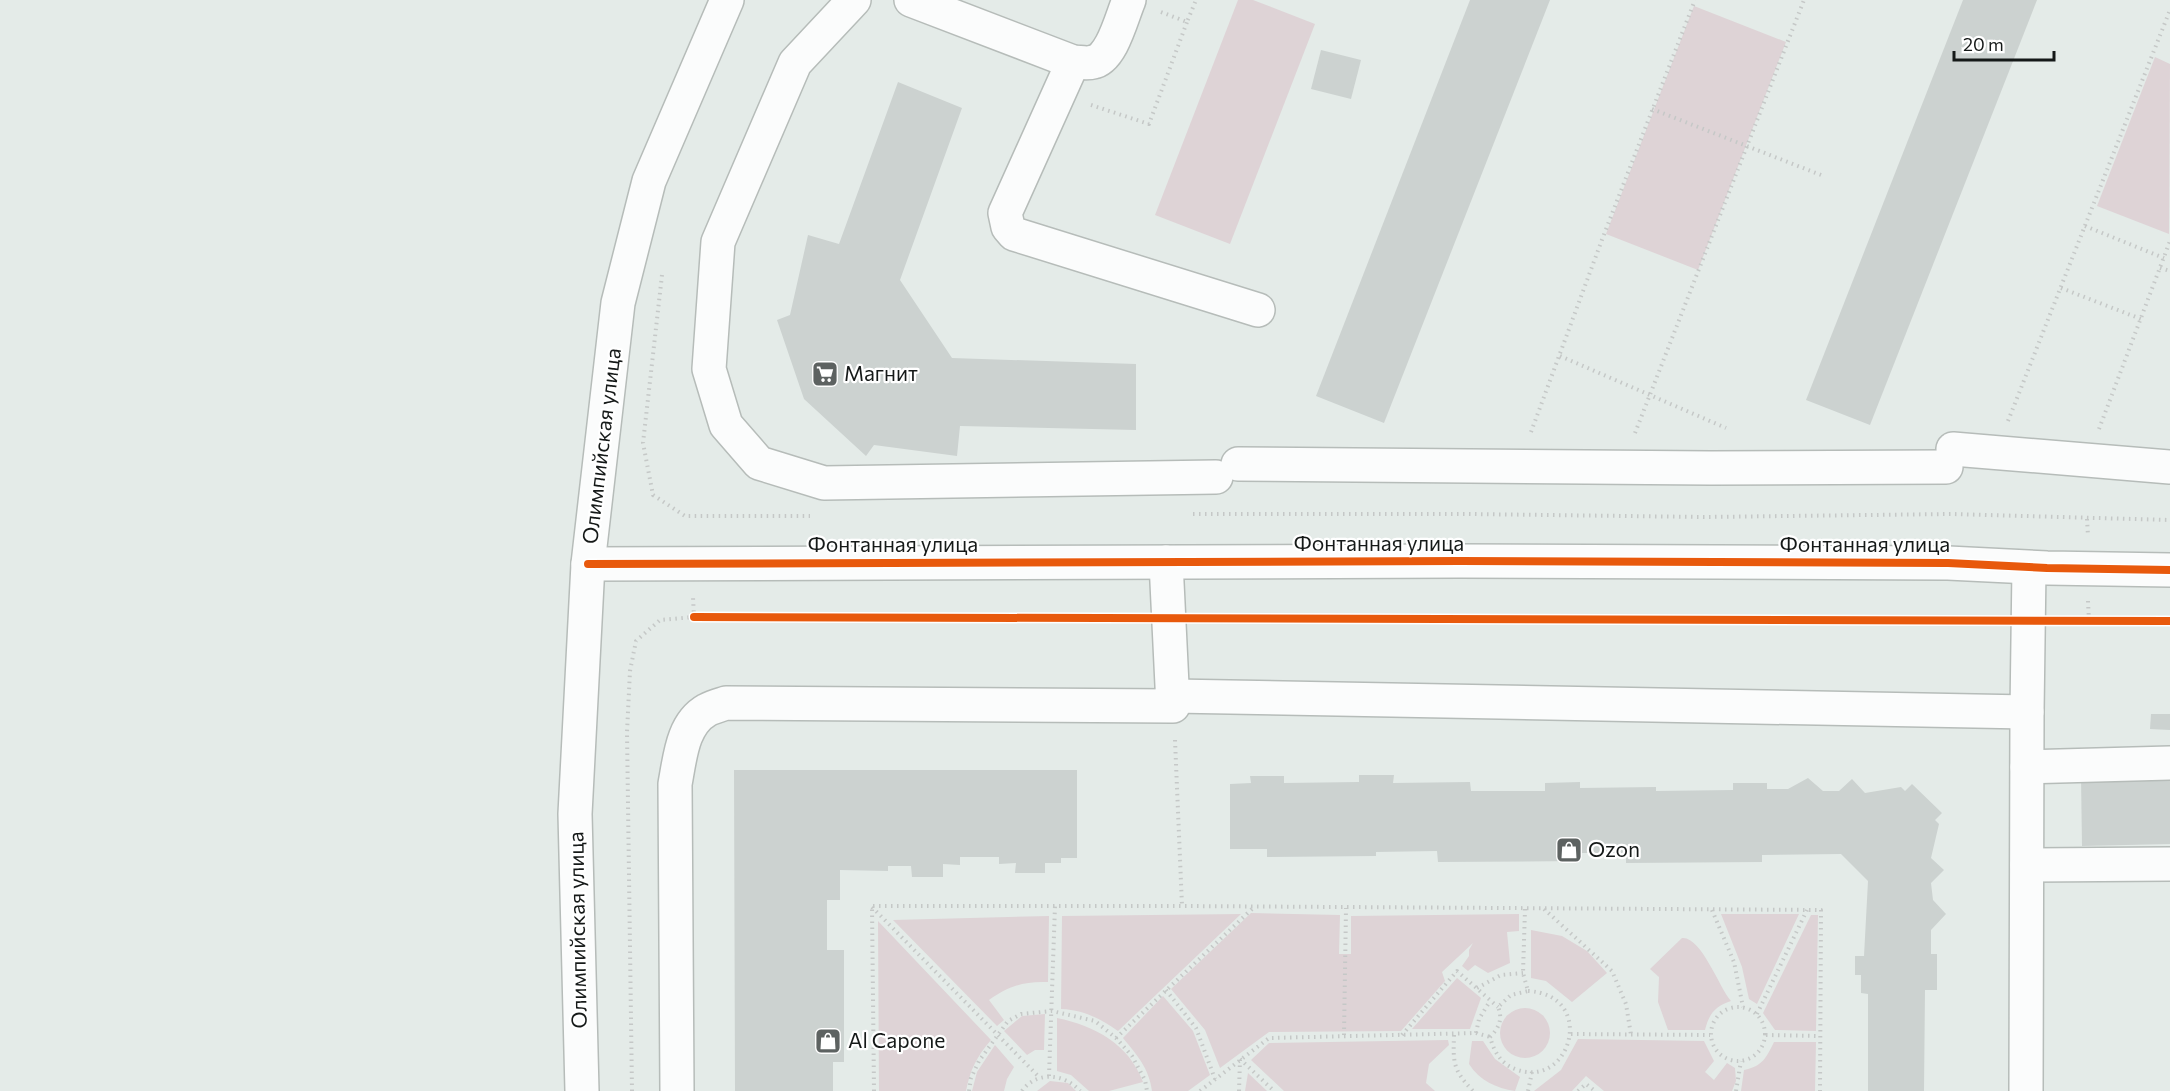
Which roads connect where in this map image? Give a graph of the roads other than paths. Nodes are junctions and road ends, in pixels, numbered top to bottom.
1 (727, 0) edge
2 (854, 0) edge
3 (911, 0) edge
4 (1143, 6) edge
5 (1073, 62) junction
6 (1258, 310) dead end
7 (2170, 467) edge
8 (1166, 562) junction
9 (588, 564) junction
10 (2029, 568) junction
11 (2170, 570) edge
12 (1173, 701) junction
13 (2027, 712) junction
14 (2170, 764) edge
15 (2027, 767) junction
16 (2170, 864) edge
17 (2027, 865) junction
18 (582, 1091) edge
19 (677, 1091) edge
20 (2026, 1091) edge

1 - 9 street, Олимпийская улица
2 - 7 street
3 - 5 street
4 - 5 street
5 - 6 street
8 - 9 street, Фонтанная улица
8 - 10 street, Фонтанная улица
8 - 12 street
9 - 18 street, Олимпийская улица
10 - 11 street, Фонтанная улица
10 - 13 street
12 - 13 street
12 - 19 street
13 - 15 street
14 - 15 street
15 - 17 street
16 - 17 street
17 - 20 street

